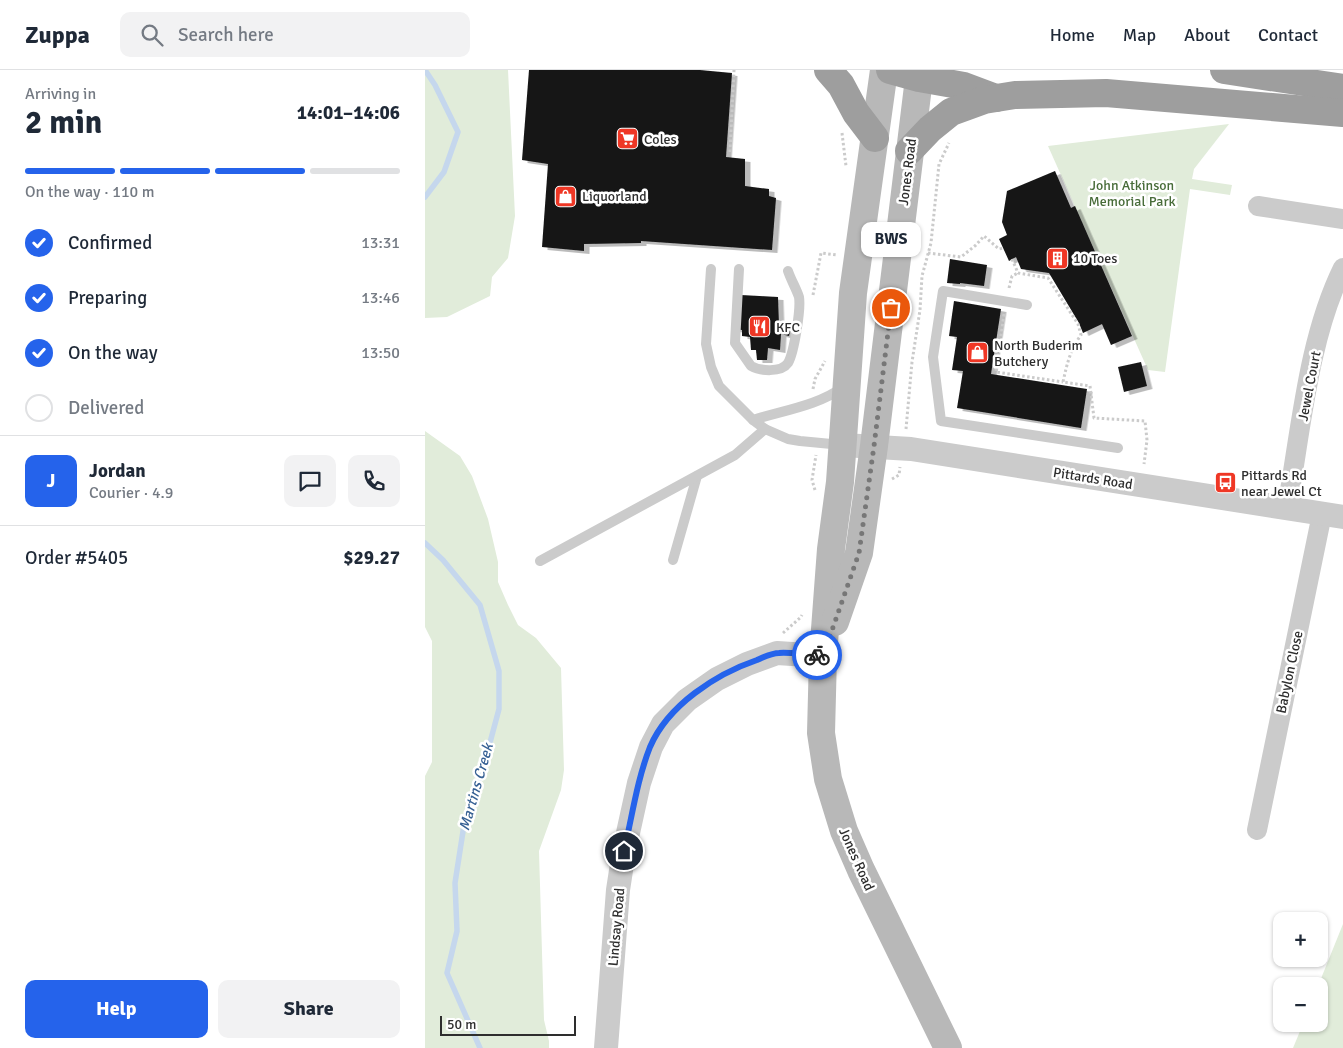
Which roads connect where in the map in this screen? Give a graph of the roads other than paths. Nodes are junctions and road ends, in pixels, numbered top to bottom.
1 (828, 70) edge
2 (884, 70) edge
3 (890, 70) edge
4 (1225, 70) edge
5 (919, 74) edge
6 (1343, 88) edge
7 (996, 98) junction
8 (1343, 113) edge
9 (875, 138) junction
10 (909, 151) junction
11 (1258, 206) dead end
12 (1343, 219) edge
13 (1343, 268) edge
14 (711, 269) dead end
15 (739, 269) dead end
16 (788, 271) dead end
17 (1027, 305) dead end
18 (847, 384) junction
19 (753, 420) junction
20 (765, 429) junction
21 (843, 445) junction
22 (874, 446) junction
23 (1118, 448) dead end
24 (697, 476) junction
25 (1287, 508) junction
26 (1333, 516) edge
27 (673, 560) dead end
28 (540, 561) dead end
29 (823, 656) junction
30 (1257, 830) dead end
31 (606, 1048) edge
32 (948, 1048) edge

1 - 9 highway
2 - 9 main road, Jones Road
3 - 5 highway
4 - 6 highway
5 - 7 highway
5 - 10 main road, Jones Road
7 - 8 highway
7 - 10 highway
9 - 18 main road, Jones Road
10 - 22 main road, Jones Road
11 - 12 street
13 - 25 street, Jewel Court
14 - 19 lane
15 - 16 lane
17 - 23 lane
18 - 19 lane
18 - 21 main road, Jones Road
19 - 20 lane
20 - 21 lane
20 - 24 lane
21 - 22 street, Pittards Road
21 - 29 main road, Jones Road
22 - 25 street, Pittards Road
22 - 29 main road, Jones Road
24 - 27 lane
24 - 28 lane
25 - 26 street, Pittards Road
26 - 30 street, Babylon Close
29 - 31 street, Lindsay Road
29 - 32 main road, Jones Road

